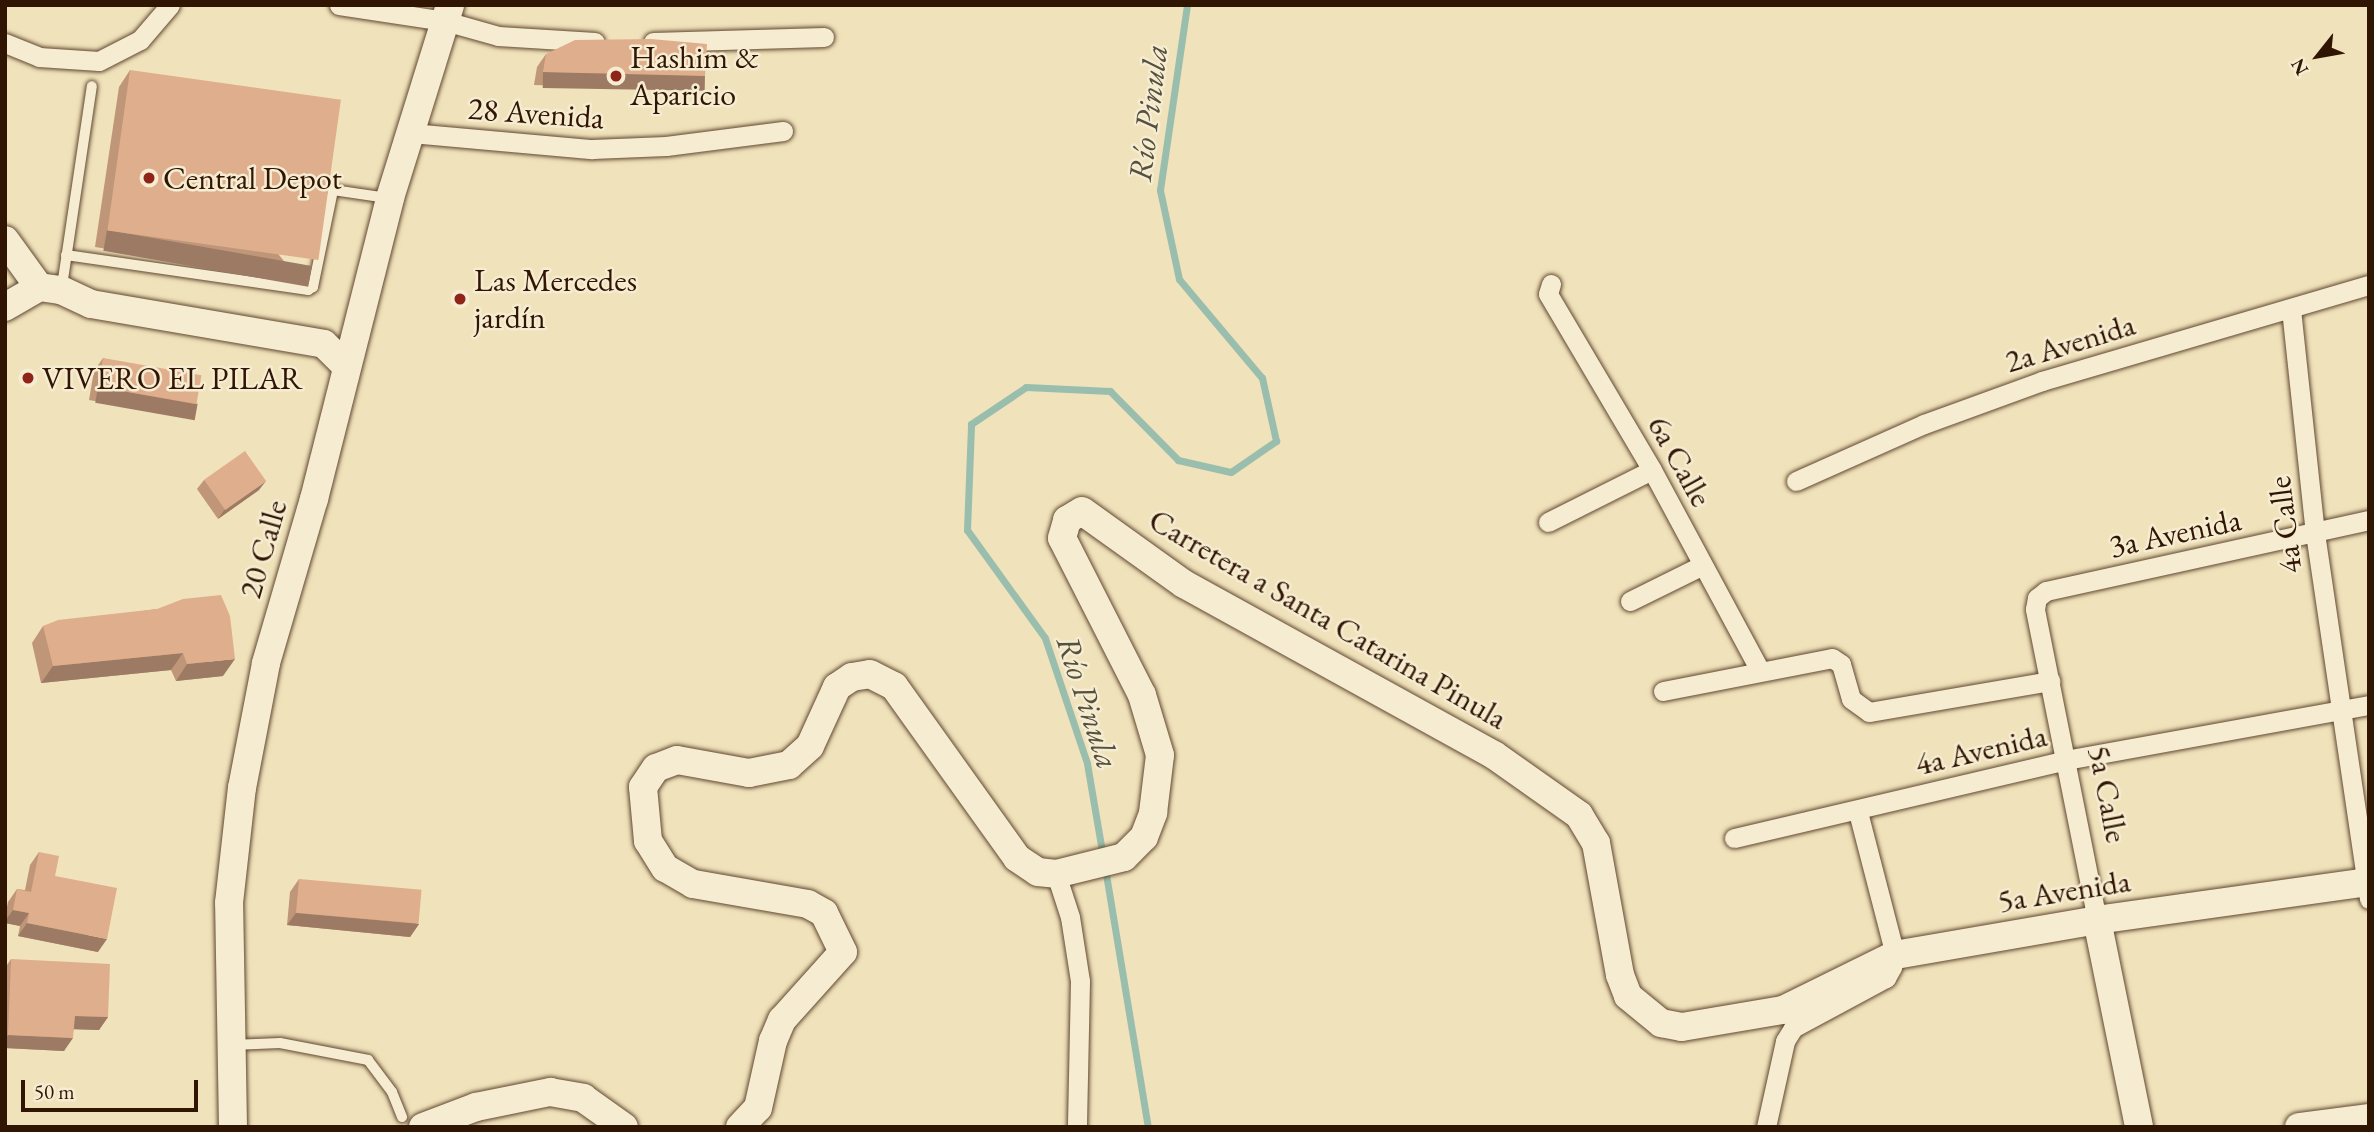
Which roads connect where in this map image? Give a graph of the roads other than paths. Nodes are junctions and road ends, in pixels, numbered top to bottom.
1 (170, 5) edge
2 (339, 5) edge
3 (447, 13) edge
4 (824, 37) dead end
5 (5, 43) edge
6 (609, 43) edge
7 (636, 43) edge
8 (92, 86) dead end
9 (783, 131) dead end
10 (411, 133) junction
11 (390, 198) junction
12 (5, 240) edge
13 (66, 255) junction
14 (1550, 284) dead end
15 (2369, 285) edge
16 (58, 290) junction
17 (5, 307) edge
18 (2291, 309) junction
19 (358, 320) junction
20 (345, 365) junction
21 (1652, 470) junction
22 (1796, 481) dead end
23 (2369, 520) edge
24 (1548, 522) dead end
25 (2315, 533) junction
26 (1703, 565) junction
27 (2038, 598) joint
28 (1630, 601) dead end
29 (1759, 669) junction
30 (2050, 681) junction
31 (1663, 691) dead end
32 (2369, 705) edge
33 (2340, 711) junction
34 (2066, 760) junction
35 (1858, 812) junction
36 (1734, 838) dead end
37 (1067, 872) junction
38 (2368, 888) edge
39 (2097, 920) junction
40 (1895, 956) junction
41 (1783, 1010) joint
42 (232, 1045) junction
43 (2369, 1118) edge
44 (413, 1122) edge
45 (233, 1127) edge
46 (624, 1127) edge
47 (740, 1127) edge
48 (1077, 1127) edge
49 (1766, 1127) edge
50 (2138, 1127) edge
51 (2299, 1127) edge

1 - 5 street
2 - 3 street
3 - 6 street
3 - 10 street, 20 Calle
4 - 7 street
8 - 13 lane
9 - 10 street, 28 Avenida
10 - 11 street, 20 Calle
11 - 13 lane
11 - 19 street, 20 Calle
12 - 16 street
13 - 16 lane
14 - 21 street, 6a Calle
15 - 18 street, 2a Avenida
16 - 17 street
16 - 19 street
16 - 20 street
18 - 22 street, 2a Avenida
18 - 25 street, 4a Calle
19 - 20 street, 20 Calle
20 - 42 street, 20 Calle
21 - 24 street
21 - 26 street, 6a Calle
23 - 25 street, 3a Avenida
25 - 27 street, 3a Avenida
25 - 33 street, 4a Calle
26 - 28 street
26 - 29 street, 6a Calle
27 - 30 street, 5a Calle
29 - 30 street
29 - 31 street
30 - 34 street, 5a Calle
32 - 33 street, 4a Avenida
33 - 34 street, 4a Avenida
33 - 38 street, 4a Calle
34 - 35 street, 4a Avenida
34 - 39 street, 5a Calle
35 - 36 street, 4a Avenida
35 - 40 street
37 - 41 street, Carretera a Santa Catarina Pinula
37 - 47 street
37 - 48 street
38 - 39 street, 5a Avenida
39 - 40 street, 5a Avenida
39 - 50 street, 5a Calle
40 - 41 street, 5a Avenida
40 - 49 street
42 - 44 lane
42 - 45 street, 20 Calle
43 - 51 street
44 - 46 street

